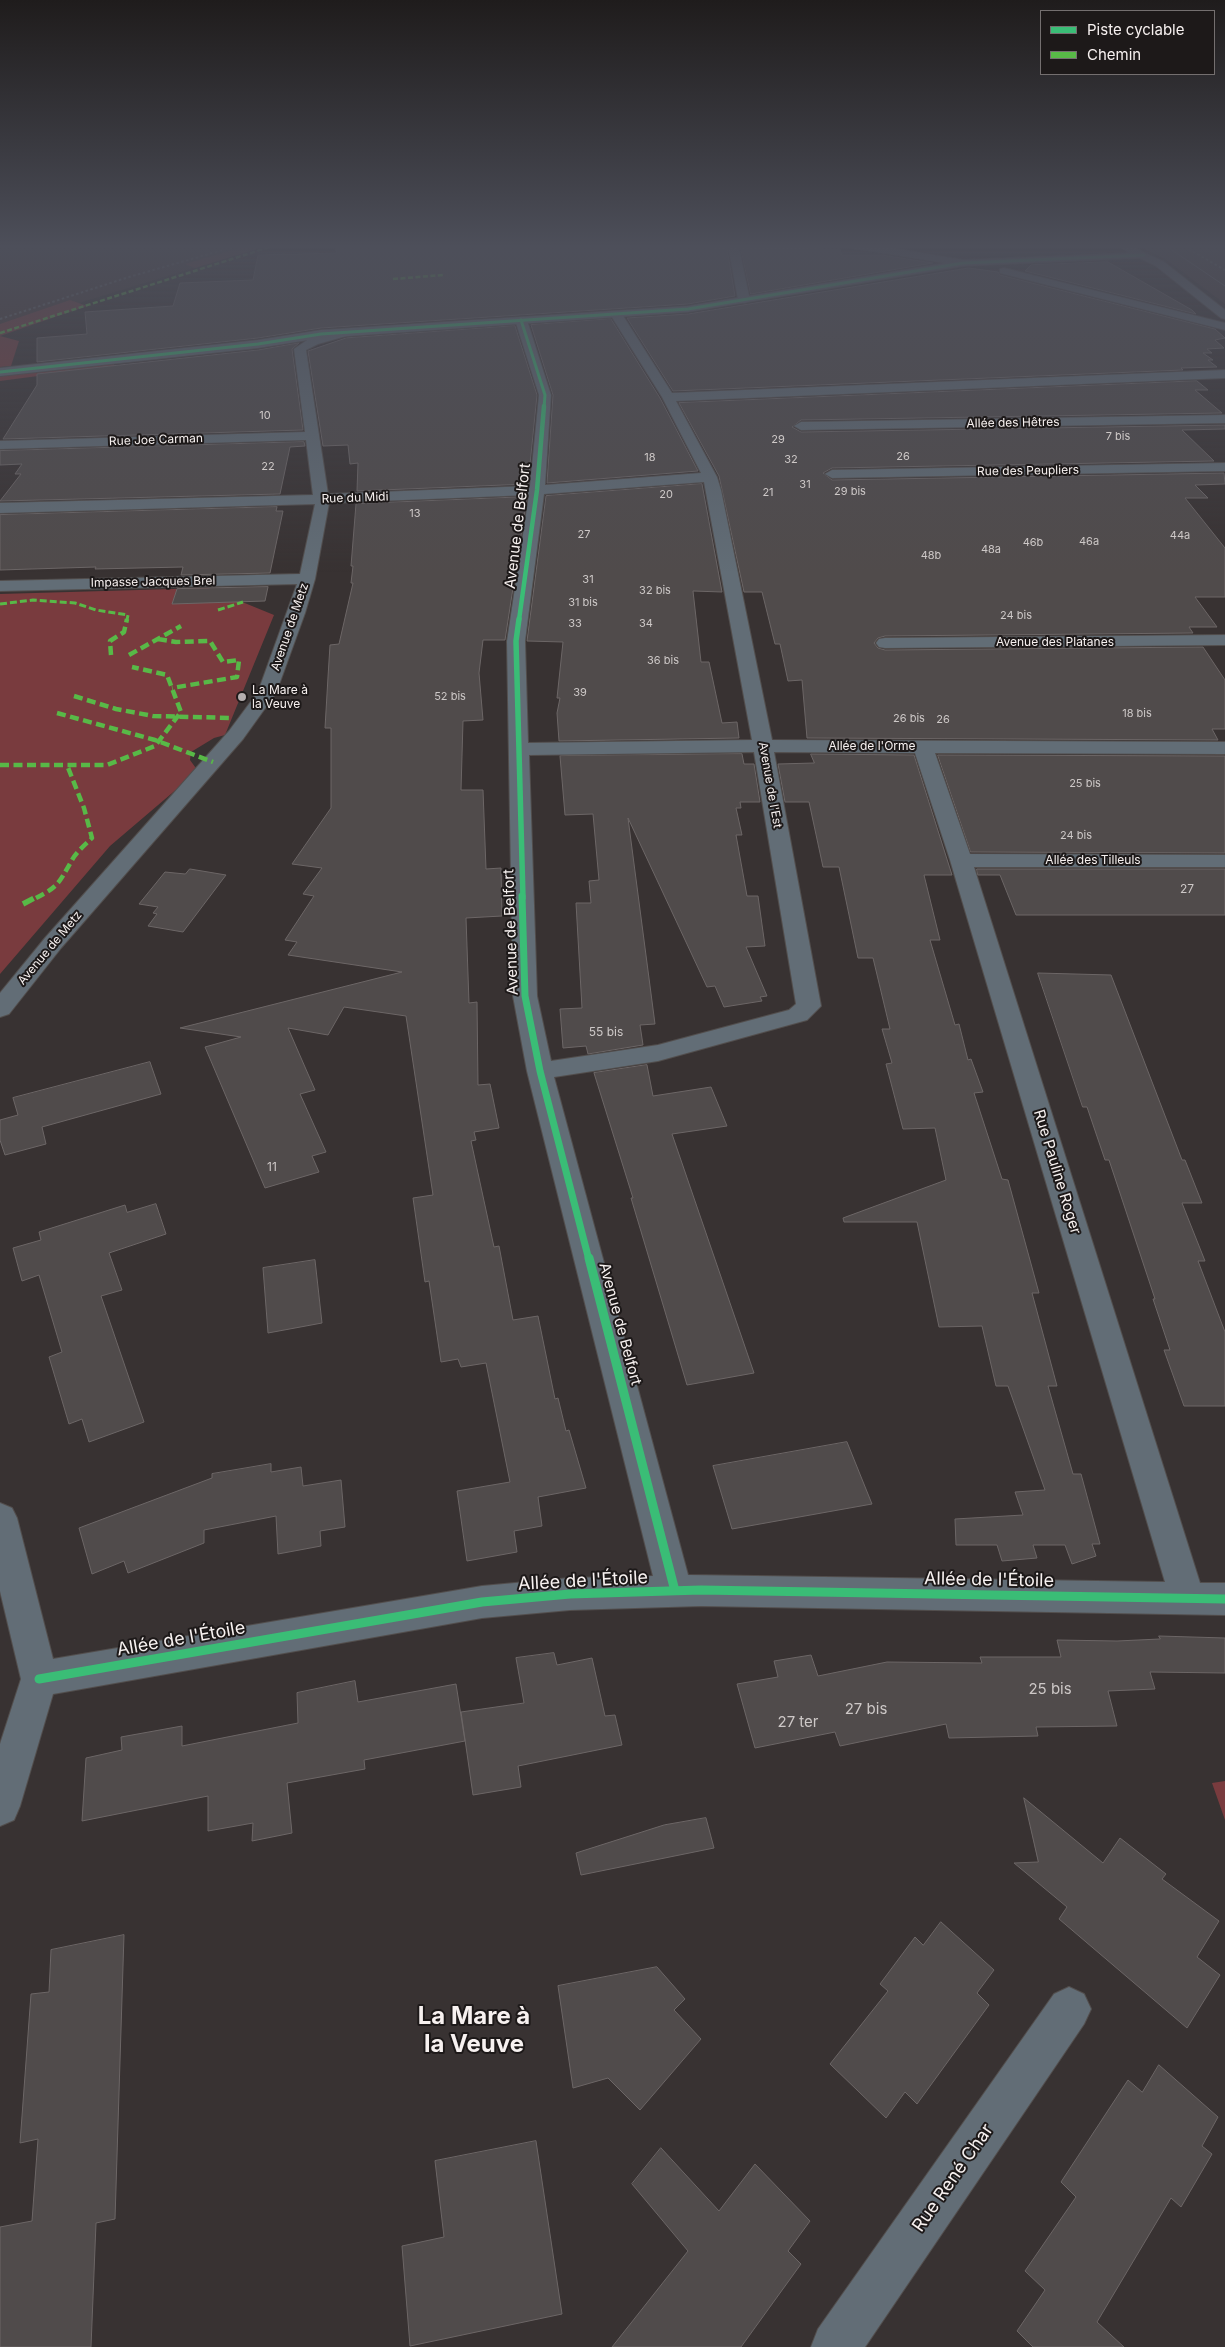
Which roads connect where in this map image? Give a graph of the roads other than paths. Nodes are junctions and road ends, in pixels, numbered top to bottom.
1 (170, 354) edge
2 (301, 354) edge
3 (532, 354) edge
4 (641, 354) edge
5 (0, 372) edge
6 (1225, 374) edge
7 (668, 397) junction
8 (1225, 419) edge
9 (801, 426) dead end
10 (313, 436) junction
11 (0, 445) edge
12 (1225, 467) edge
13 (832, 474) dead end
14 (710, 477) junction
15 (537, 490) junction
16 (322, 499) junction
17 (0, 508) edge
18 (307, 579) junction
19 (0, 586) edge
20 (1225, 640) edge
21 (885, 643) dead end
22 (763, 746) junction
23 (923, 746) junction
24 (1225, 748) edge
25 (519, 749) junction
26 (962, 860) junction
27 (1225, 861) edge
28 (0, 1008) edge
29 (540, 1071) junction
30 (0, 1518) edge
31 (675, 1591) junction
32 (1187, 1598) junction
33 (1225, 1599) edge
34 (39, 1679) junction
35 (0, 1806) edge
36 (1069, 2009) dead end
37 (836, 2347) edge

1 - 5 street
2 - 10 street, Avenue de Metz
3 - 15 street, Avenue de Belfort
4 - 7 street, Avenue de l'Est
6 - 7 street
7 - 14 street, Avenue de l'Est
8 - 9 street, Allée des Hêtres
10 - 11 street, Rue Joe Carman
10 - 16 street, Avenue de Metz
12 - 13 street, Rue des Peupliers
14 - 15 street, Rue du Midi
14 - 22 street, Avenue de l'Est
15 - 16 street, Rue du Midi
15 - 25 street, Avenue de Belfort
16 - 17 street, Rue du Midi
16 - 18 street, Avenue de Metz
18 - 19 street, Impasse Jacques Brel
18 - 28 street, Avenue de Metz
20 - 21 street, Avenue des Platanes
22 - 23 street, Allée de l'Orme
22 - 25 street, Allée de l'Orme
22 - 29 street, Avenue de l'Est
23 - 24 street, Allée de l'Orme
23 - 26 street, Rue Pauline Roger
25 - 29 street, Avenue de Belfort
26 - 27 street, Allée des Tilleuls
26 - 32 street, Rue Pauline Roger
29 - 31 street, Avenue de Belfort
30 - 34 street
31 - 32 street, Allée de l'Étoile
31 - 34 street, Allée de l'Étoile
32 - 33 street, Allée de l'Étoile
34 - 35 street
36 - 37 street, Rue René Char

